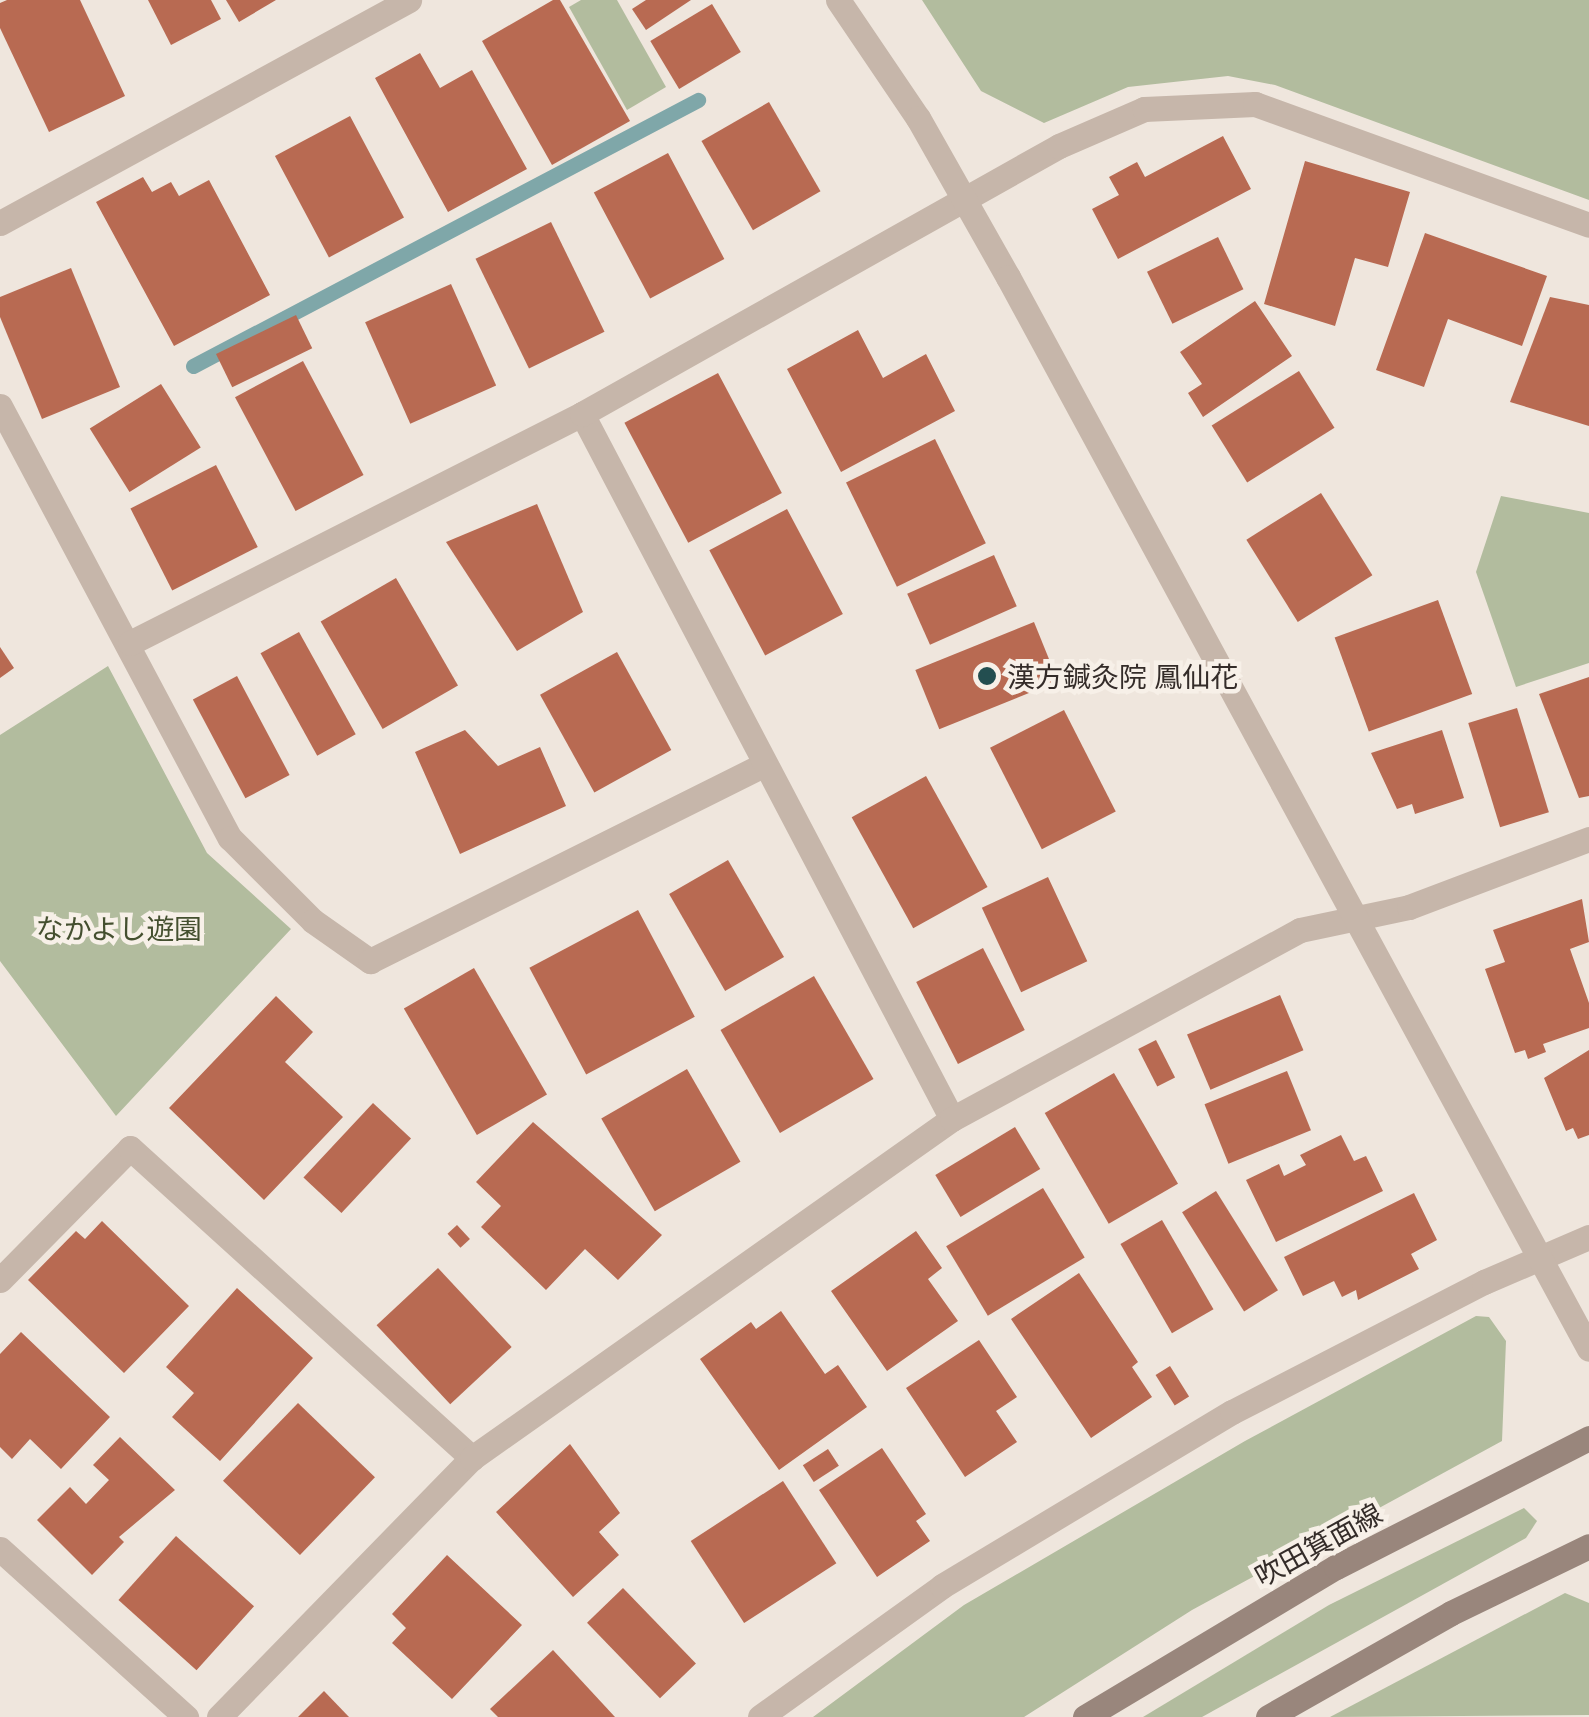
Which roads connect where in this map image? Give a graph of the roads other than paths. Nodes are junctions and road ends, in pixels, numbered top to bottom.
1 (409, 0) edge
2 (838, 0) edge
3 (964, 198) junction
4 (0, 223) edge
5 (1589, 225) edge
6 (0, 406) edge
7 (582, 414) junction
8 (130, 643) junction
9 (761, 766) junction
10 (1589, 840) edge
11 (1356, 918) junction
12 (952, 1119) junction
13 (1589, 1236) edge
14 (1538, 1259) junction
15 (0, 1280) edge
16 (1589, 1349) edge
17 (1589, 1438) edge
18 (472, 1458) junction
19 (1589, 1546) edge
20 (0, 1549) edge
21 (186, 1717) edge
22 (219, 1717) edge
23 (760, 1717) edge
24 (1084, 1717) edge
25 (1268, 1717) edge

1 - 4 street
2 - 3 street
3 - 5 street
3 - 7 street
3 - 11 street
6 - 8 street
7 - 8 street
7 - 9 street
8 - 9 street
9 - 12 street
10 - 11 street
11 - 12 street
11 - 14 street
12 - 18 street
13 - 14 street
14 - 16 street
14 - 23 street
15 - 18 street
17 - 24 main road, 吹田箕面線
18 - 22 street
19 - 25 main road
20 - 21 street

